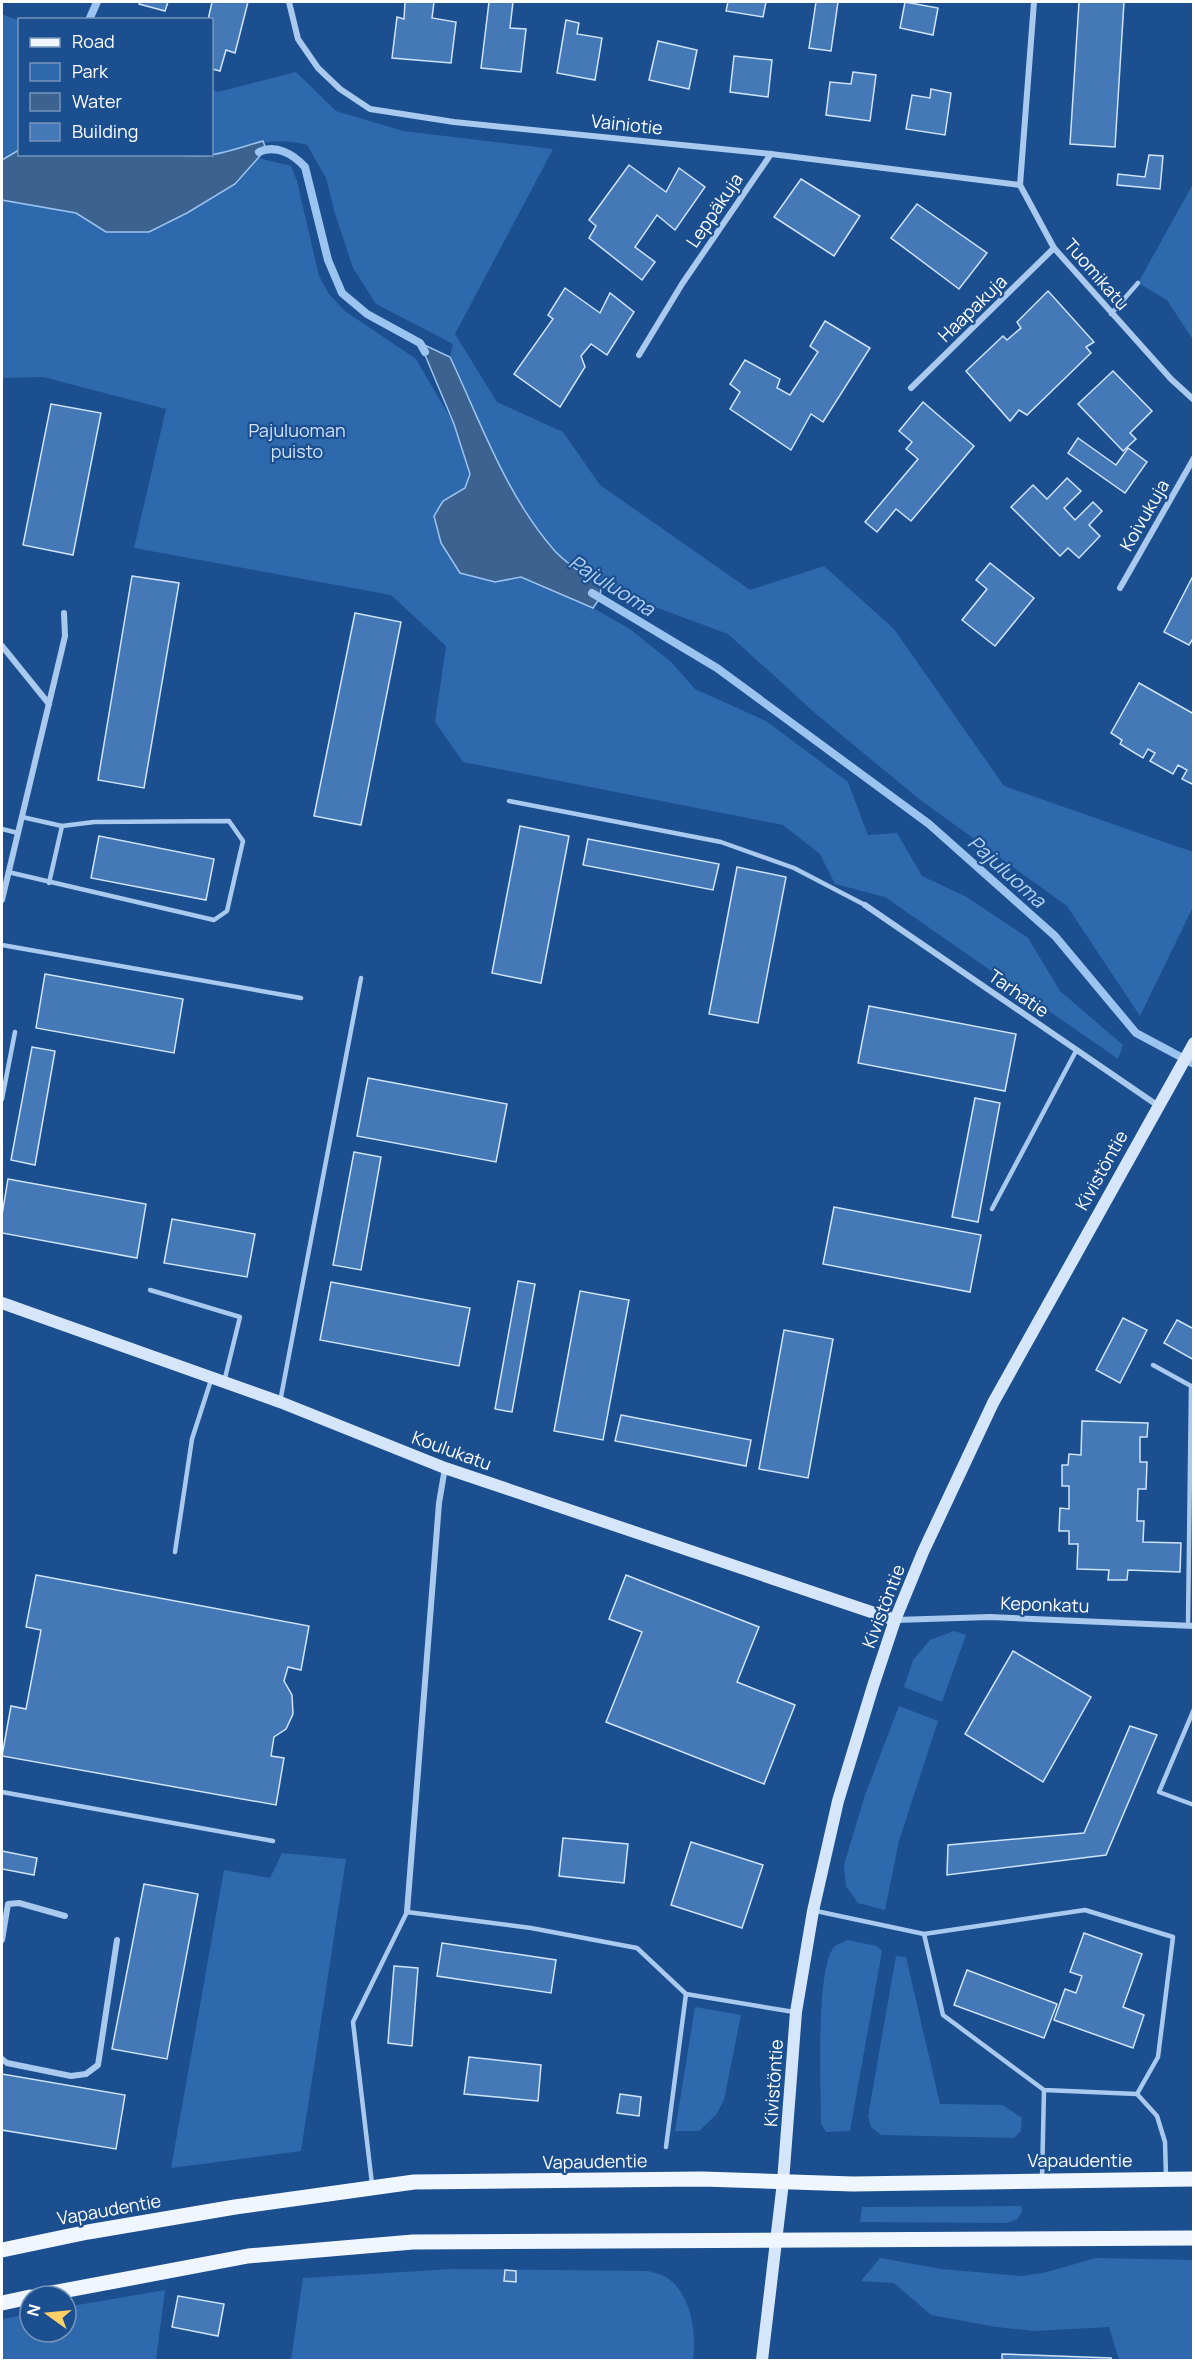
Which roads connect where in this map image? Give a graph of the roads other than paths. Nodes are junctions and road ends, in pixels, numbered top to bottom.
1 (289, 2) edge
2 (1034, 2) edge
3 (771, 154) junction
4 (1020, 185) junction
5 (1054, 248) junction
6 (1138, 283) dead end
7 (1111, 314) junction
8 (639, 355) dead end
9 (911, 388) dead end
10 (1194, 400) edge
11 (1194, 458) edge
12 (1120, 588) dead end
13 (64, 613) dead end
14 (2, 646) edge
15 (49, 704) junction
16 (509, 801) dead end
17 (22, 817) junction
18 (62, 826) junction
19 (2, 830) edge
20 (18, 833) junction
21 (8, 872) junction
22 (49, 883) junction
23 (2, 900) edge
24 (865, 905) joint
25 (2, 945) edge
26 (360, 978) dead end
27 (301, 998) dead end
28 (15, 1032) dead end
29 (1194, 1042) edge
30 (1076, 1051) junction
31 (2, 1099) edge
32 (1157, 1106) junction
33 (992, 1209) dead end
34 (150, 1290) dead end
35 (2, 1303) edge
36 (1153, 1365) dead end
37 (212, 1378) junction
38 (224, 1382) junction
39 (280, 1402) junction
40 (445, 1468) junction
41 (175, 1552) dead end
42 (895, 1620) junction
43 (1191, 1625) edge
44 (1194, 1709) edge
45 (2, 1792) edge
46 (1194, 1806) edge
47 (273, 1841) dead end
48 (2, 1900) edge
49 (8, 1904) junction
50 (813, 1911) junction
51 (407, 1912) junction
52 (65, 1916) dead end
53 (924, 1934) junction
54 (2, 1940) edge
55 (117, 1940) dead end
56 (686, 1994) junction
57 (796, 2012) junction
58 (2, 2060) edge
59 (1044, 2090) junction
60 (1137, 2094) junction
61 (666, 2147) dead end
62 (1042, 2179) junction
63 (1166, 2179) junction
64 (1194, 2179) edge
65 (783, 2182) junction
66 (373, 2188) junction
67 (1194, 2238) edge
68 (777, 2239) junction
69 (2, 2250) edge
70 (78, 2288) edge
71 (18, 2300) edge
72 (2, 2303) edge
73 (762, 2361) edge

1 - 3 street, Vainiotie
2 - 4 street
3 - 4 street, Vainiotie
3 - 8 street, Leppäkuja
4 - 5 street, Tuomikatu
5 - 7 street, Tuomikatu
5 - 9 street, Haapakuja
6 - 7 lane
7 - 10 street, Tuomikatu
11 - 12 street, Koivukuja
13 - 15 street
14 - 15 street
15 - 17 street
16 - 24 lane
17 - 18 lane
17 - 20 street
18 - 22 lane
18 - 22 lane
19 - 20 lane
20 - 21 street
21 - 22 lane
21 - 23 street
24 - 30 street, Tarhatie
25 - 27 lane
26 - 39 lane
28 - 31 lane
29 - 32 main road, Kivistöntie
30 - 32 street, Tarhatie
30 - 33 lane
32 - 42 main road, Kivistöntie
34 - 38 lane
35 - 37 main road, Koulukatu
36 - 43 lane
37 - 38 main road, Koulukatu
37 - 41 lane
38 - 39 main road, Koulukatu
39 - 40 main road, Koulukatu
40 - 42 main road, Koulukatu
40 - 51 street
42 - 43 street, Keponkatu
42 - 50 main road, Kivistöntie
44 - 46 lane
45 - 47 lane
48 - 49 lane
49 - 52 street
49 - 54 street
50 - 53 lane
50 - 57 main road, Kivistöntie
51 - 56 lane
51 - 66 lane
53 - 59 lane
53 - 60 lane
55 - 58 street
56 - 57 lane
56 - 61 lane
57 - 65 main road, Kivistöntie
59 - 60 lane
59 - 62 lane
60 - 63 lane
62 - 63 main road, Vapaudentie
62 - 65 main road, Vapaudentie
63 - 64 main road, Vapaudentie
65 - 66 main road, Vapaudentie
65 - 68 main road, Kivistöntie
66 - 69 main road, Vapaudentie
67 - 68 main road
68 - 70 main road
68 - 73 main road, Kivistöntie
71 - 72 main road

